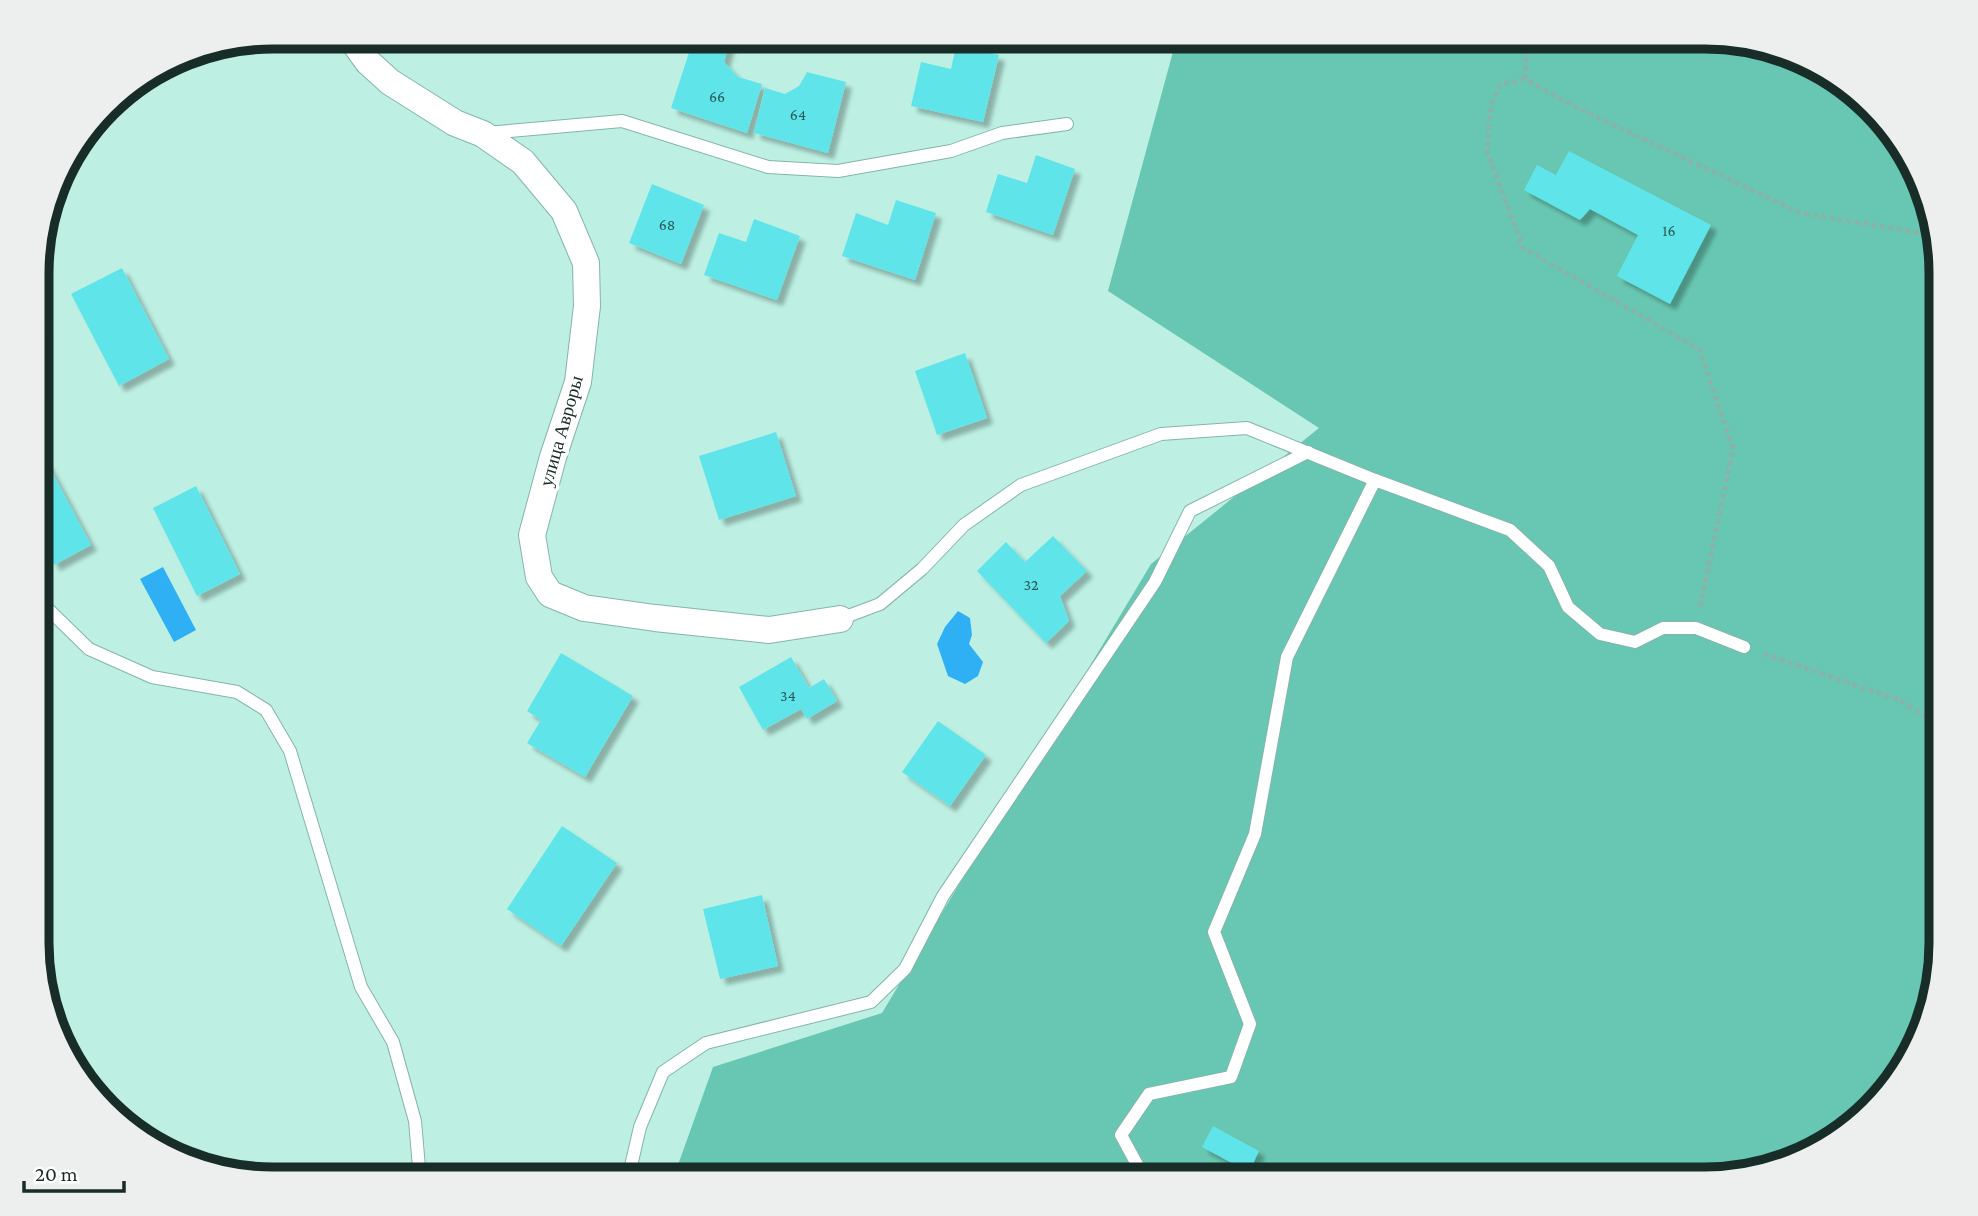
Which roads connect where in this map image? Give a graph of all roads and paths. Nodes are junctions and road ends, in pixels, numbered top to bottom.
1 (359, 49) edge
2 (1526, 49) edge
3 (1525, 79) junction
4 (1067, 124) dead end
5 (483, 134) junction
6 (1925, 232) edge
7 (1308, 452) junction
8 (1376, 480) junction
9 (49, 610) edge
10 (840, 619) joint
11 (1696, 628) junction
12 (1744, 647) joint
13 (1929, 718) edge
14 (419, 1167) edge
15 (631, 1167) edge
16 (1138, 1167) edge

1 - 5 street, улица Авроры
2 - 3 path
3 - 6 path
3 - 11 path
4 - 5 lane
5 - 10 street, улица Авроры
7 - 8 lane
7 - 10 lane
7 - 15 lane
8 - 11 lane
8 - 16 lane
9 - 14 lane
11 - 12 lane
12 - 13 path

